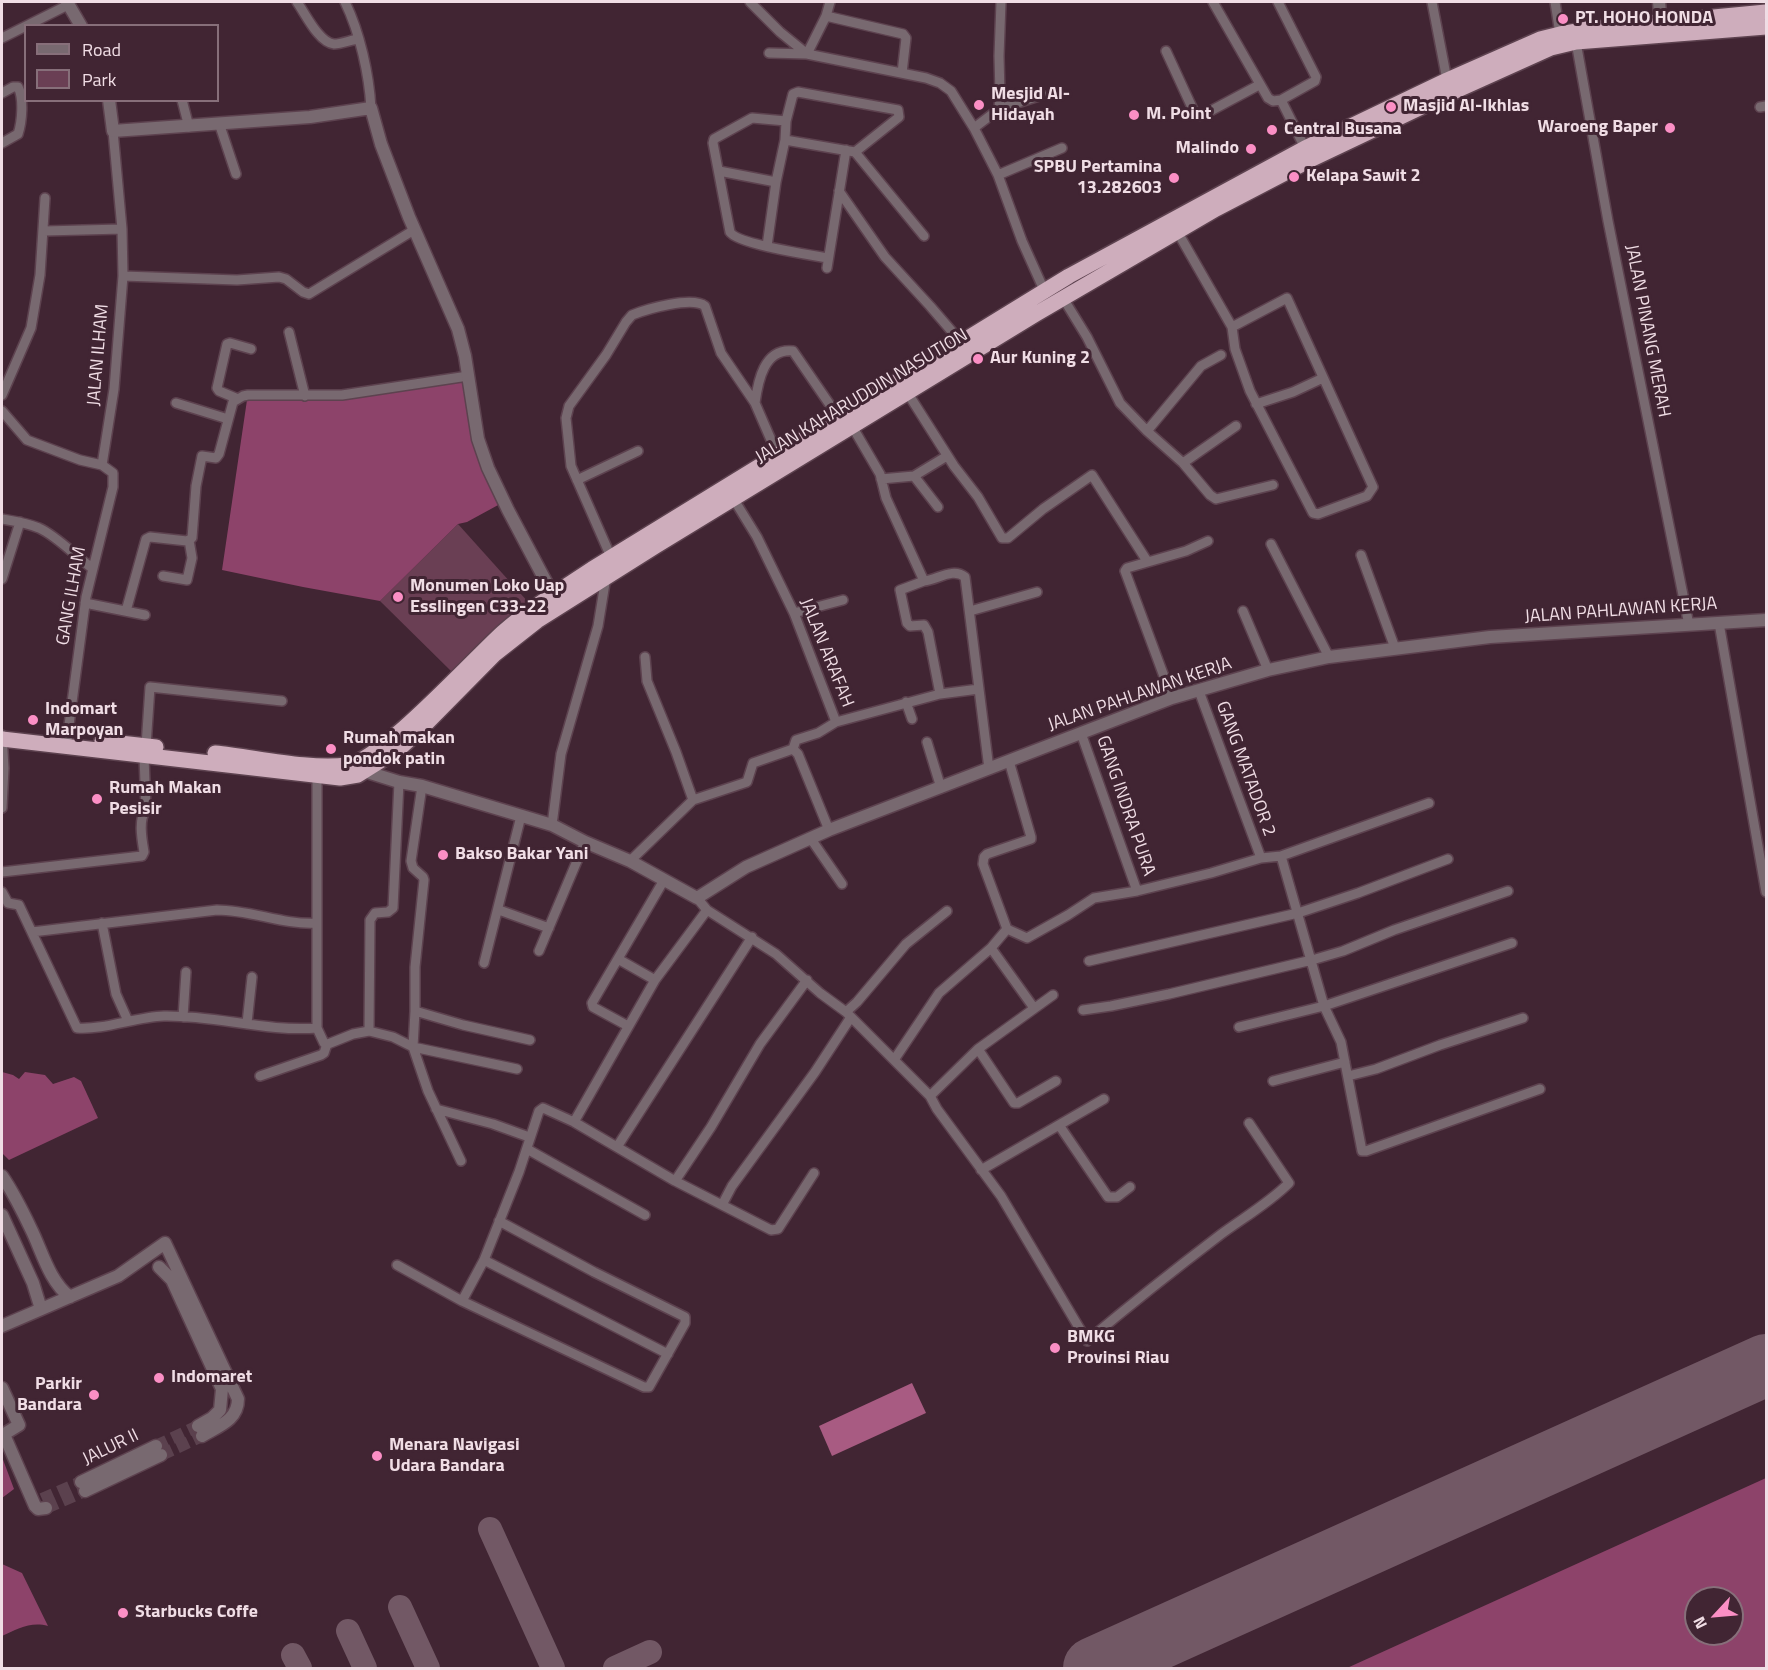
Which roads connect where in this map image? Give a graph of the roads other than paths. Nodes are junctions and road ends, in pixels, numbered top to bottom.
1 (297, 2) edge
2 (345, 2) edge
3 (767, 2) edge
4 (830, 2) edge
5 (1001, 2) edge
6 (1213, 2) edge
7 (1278, 2) edge
8 (1432, 2) edge
9 (1555, 2) edge
10 (1659, 2) edge
11 (68, 3) edge
12 (753, 4) edge
13 (1767, 12) edge
14 (826, 16) junction
15 (1661, 22) junction
16 (30, 24) edge
17 (80, 24) edge
18 (24, 27) edge
19 (1767, 27) edge
20 (1560, 34) junction
21 (2, 38) edge
22 (358, 39) junction
23 (1576, 42) junction
24 (1166, 51) dead end
25 (769, 53) dead end
26 (807, 54) junction
27 (902, 73) junction
28 (1447, 80) junction
29 (1259, 85) junction
30 (2, 93) edge
31 (1042, 96) dead end
32 (1281, 100) junction
33 (109, 102) edge
34 (183, 102) edge
35 (371, 108) junction
36 (999, 109) junction
37 (786, 121) junction
38 (219, 123) junction
39 (189, 127) junction
40 (974, 128) junction
41 (113, 131) junction
42 (785, 140) junction
43 (2, 143) edge
44 (1062, 148) dead end
45 (1305, 148) junction
46 (851, 151) junction
47 (719, 171) junction
48 (236, 174) dead end
49 (998, 176) junction
50 (776, 182) junction
51 (1240, 190) junction
52 (839, 191) junction
53 (45, 198) dead end
54 (122, 229) junction
55 (414, 230) junction
56 (44, 231) junction
57 (1177, 231) junction
58 (924, 236) dead end
59 (767, 246) junction
60 (123, 276) junction
61 (1044, 290) junction
62 (1063, 298) junction
63 (1232, 327) junction
64 (289, 332) dead end
65 (960, 342) junction
66 (251, 350) dead end
67 (1221, 354) dead end
68 (468, 376) junction
69 (1323, 378) junction
70 (907, 392) junction
71 (2, 395) edge
72 (305, 396) junction
73 (238, 399) junction
74 (176, 403) dead end
75 (754, 403) junction
76 (1256, 404) junction
77 (2, 411) edge
78 (228, 419) junction
79 (845, 422) junction
80 (1236, 426) dead end
81 (1147, 431) junction
82 (638, 451) dead end
83 (778, 456) junction
84 (947, 456) junction
85 (1183, 463) junction
86 (102, 465) junction
87 (914, 476) junction
88 (881, 479) junction
89 (577, 480) junction
90 (1273, 485) dead end
91 (733, 498) junction
92 (938, 507) dead end
93 (2, 519) edge
94 (20, 522) junction
95 (189, 540) junction
96 (652, 540) junction
97 (1208, 541) dead end
98 (1271, 544) dead end
99 (1360, 555) dead end
100 (611, 557) junction
101 (1148, 561) junction
102 (92, 568) junction
103 (163, 576) dead end
104 (606, 576) junction
105 (2, 579) edge
106 (924, 581) junction
107 (1037, 592) dead end
108 (553, 595) junction
109 (843, 600) dead end
110 (85, 603) junction
111 (126, 611) junction
112 (970, 611) junction
113 (1243, 611) dead end
114 (794, 613) junction
115 (145, 615) dead end
116 (1767, 620) edge
117 (1719, 623) junction
118 (1689, 626) junction
119 (1395, 648) junction
120 (645, 657) dead end
121 (1329, 657) junction
122 (1268, 670) junction
123 (979, 689) junction
124 (1199, 691) junction
125 (940, 694) junction
126 (1172, 698) junction
127 (282, 701) dead end
128 (906, 702) junction
129 (912, 719) dead end
130 (836, 722) junction
131 (2, 732) edge
132 (1081, 733) junction
133 (2, 739) edge
134 (67, 740) junction
135 (927, 742) dead end
136 (793, 749) junction
137 (145, 751) junction
138 (1009, 760) junction
139 (361, 766) junction
140 (989, 769) junction
141 (316, 775) junction
142 (399, 782) junction
143 (422, 786) junction
144 (940, 788) junction
145 (693, 800) junction
146 (1429, 803) dead end
147 (2, 808) edge
148 (521, 816) junction
149 (552, 825) junction
150 (829, 831) junction
151 (811, 839) junction
152 (585, 842) junction
153 (1281, 856) junction
154 (1261, 858) junction
155 (1448, 859) dead end
156 (630, 861) junction
157 (2, 872) edge
158 (664, 880) junction
159 (842, 884) dead end
160 (1137, 891) junction
161 (1508, 891) dead end
162 (2, 892) edge
163 (1767, 892) edge
164 (697, 898) junction
165 (499, 910) junction
166 (707, 910) junction
167 (947, 910) dead end
168 (1298, 913) junction
169 (102, 923) junction
170 (317, 923) junction
171 (549, 928) junction
172 (1007, 929) junction
173 (32, 932) junction
174 (752, 937) junction
175 (1512, 943) dead end
176 (991, 948) junction
177 (539, 951) dead end
178 (618, 959) junction
179 (1312, 960) junction
180 (1089, 961) dead end
181 (484, 963) dead end
182 (186, 972) dead end
183 (252, 977) dead end
184 (807, 980) junction
185 (655, 981) junction
186 (1053, 995) dead end
187 (1323, 1006) junction
188 (1034, 1008) junction
189 (1083, 1010) dead end
190 (415, 1011) junction
191 (848, 1015) junction
192 (183, 1017) junction
193 (1523, 1018) dead end
194 (128, 1021) junction
195 (247, 1023) junction
196 (628, 1026) junction
197 (1239, 1027) dead end
198 (316, 1028) junction
199 (369, 1031) junction
200 (530, 1040) dead end
201 (327, 1044) junction
202 (413, 1047) junction
203 (978, 1049) junction
204 (894, 1060) junction
205 (1345, 1062) junction
206 (517, 1069) dead end
207 (260, 1076) dead end
208 (1348, 1076) junction
209 (1056, 1081) dead end
210 (1273, 1081) dead end
211 (1540, 1089) dead end
212 (930, 1096) junction
213 (1104, 1099) dead end
214 (436, 1109) junction
215 (574, 1122) junction
216 (1249, 1123) dead end
217 (1059, 1125) junction
218 (529, 1137) junction
219 (617, 1147) junction
220 (527, 1149) junction
221 (460, 1161) dead end
222 (981, 1170) junction
223 (814, 1173) dead end
224 (2, 1176) edge
225 (675, 1181) junction
226 (1130, 1187) dead end
227 (722, 1205) junction
228 (2, 1215) edge
229 (645, 1215) dead end
230 (499, 1221) junction
231 (484, 1260) junction
232 (139, 1262) junction
233 (398, 1265) dead end
234 (159, 1267) junction
235 (179, 1273) junction
236 (70, 1297) junction
237 (462, 1301) junction
238 (41, 1310) junction
239 (2, 1326) edge
240 (668, 1354) junction
241 (2, 1388) edge
242 (158, 1450) tunnel mouth
243 (83, 1487) tunnel mouth
244 (41, 1503) dead end

1 - 22 street
2 - 22 street
3 - 12 street
4 - 14 street
5 - 36 street
6 - 29 street
7 - 32 street
8 - 28 street
9 - 20 street
10 - 15 street
11 - 16 street
11 - 17 street
12 - 26 street
13 - 15 highway, JALAN KAHARUDDIN NASUTION
14 - 26 street
14 - 27 street
15 - 20 highway, JALAN KAHARUDDIN NASUTION
18 - 21 street
19 - 23 highway, JALAN KAHARUDDIN NASUTION
20 - 28 highway, JALAN KAHARUDDIN NASUTION
22 - 35 street
23 - 51 highway, JALAN KAHARUDDIN NASUTION
23 - 118 street, JALAN PINANG MERAH
24 - 29 street
25 - 26 street
26 - 27 street
27 - 40 street
28 - 45 highway, JALAN KAHARUDDIN NASUTION
29 - 32 street
30 - 43 street
31 - 36 street
32 - 45 street
33 - 41 street
34 - 39 street
35 - 38 street
35 - 55 street
36 - 40 street
37 - 42 street
37 - 46 street
37 - 47 street
38 - 39 street
38 - 48 street
39 - 41 street
40 - 49 street
41 - 54 street, JALAN ILHAM
42 - 46 street
42 - 50 street
44 - 49 street
45 - 51 highway, JALAN KAHARUDDIN NASUTION
46 - 52 street
46 - 58 street
47 - 50 street
47 - 59 street
49 - 61 street
50 - 59 street
51 - 57 highway, JALAN KAHARUDDIN NASUTION
51 - 61 highway, JALAN KAHARUDDIN NASUTION
52 - 59 street
52 - 65 street
53 - 56 street
54 - 56 street
54 - 60 street, JALAN ILHAM
55 - 60 street
55 - 68 street
56 - 71 street
57 - 62 highway, JALAN KAHARUDDIN NASUTION
57 - 63 street
60 - 86 street, JALAN ILHAM
61 - 65 highway, JALAN KAHARUDDIN NASUTION
62 - 70 highway, JALAN KAHARUDDIN NASUTION
62 - 81 street
63 - 69 street
63 - 76 street
64 - 72 street
65 - 79 highway, JALAN KAHARUDDIN NASUTION
66 - 73 street
67 - 81 street
68 - 72 street
68 - 108 street
69 - 76 street
69 - 76 street
70 - 79 highway, JALAN KAHARUDDIN NASUTION
70 - 84 street
72 - 73 street
73 - 78 street
74 - 78 street
75 - 79 street
75 - 83 street
75 - 89 street
77 - 86 street
78 - 95 street
79 - 83 highway, JALAN KAHARUDDIN NASUTION
79 - 88 street
79 - 91 highway, JALAN KAHARUDDIN NASUTION
80 - 85 street
81 - 85 street
82 - 89 street
83 - 96 highway, JALAN KAHARUDDIN NASUTION
84 - 87 street
84 - 101 street
85 - 90 street
86 - 102 street, GANG ILHAM
87 - 88 street
87 - 92 street
88 - 106 street
89 - 100 street
91 - 96 highway, JALAN KAHARUDDIN NASUTION
91 - 114 street, JALAN ARAFAH
93 - 94 street
94 - 102 street
94 - 105 street
95 - 103 street
95 - 111 street
96 - 100 highway, JALAN KAHARUDDIN NASUTION
96 - 104 highway, JALAN KAHARUDDIN NASUTION
97 - 101 street
98 - 121 street
99 - 119 street
100 - 108 highway, JALAN KAHARUDDIN NASUTION
101 - 126 street
102 - 110 street, GANG ILHAM
104 - 139 highway, JALAN KAHARUDDIN NASUTION
104 - 149 street
106 - 112 street
106 - 125 street
107 - 112 street
108 - 139 highway, JALAN KAHARUDDIN NASUTION
109 - 114 street
110 - 111 street
110 - 134 street, GANG ILHAM
111 - 115 street
112 - 123 street
113 - 122 street
114 - 130 street, JALAN ARAFAH
116 - 117 street, JALAN PAHLAWAN KERJA
117 - 118 street, JALAN PAHLAWAN KERJA
117 - 163 street
118 - 119 street, JALAN PAHLAWAN KERJA
119 - 121 street, JALAN PAHLAWAN KERJA
120 - 145 street
121 - 122 street, JALAN PAHLAWAN KERJA
122 - 124 street, JALAN PAHLAWAN KERJA
123 - 125 street, JALAN ARAFAH
123 - 140 street
124 - 126 street, JALAN PAHLAWAN KERJA
124 - 154 street, GANG MATADOR 2
125 - 128 street, JALAN ARAFAH
126 - 132 street, JALAN PAHLAWAN KERJA
127 - 137 street
128 - 129 street
128 - 130 street, JALAN ARAFAH
130 - 136 street
131 - 133 street
131 - 134 highway, JALAN KAHARUDDIN NASUTION
132 - 138 street, JALAN PAHLAWAN KERJA
132 - 160 street, GANG INDRA PURA
133 - 137 highway, JALAN KAHARUDDIN NASUTION
133 - 147 street
134 - 137 highway, JALAN KAHARUDDIN NASUTION
135 - 144 street
136 - 145 street
136 - 150 street
137 - 139 highway, JALAN KAHARUDDIN NASUTION
137 - 141 highway, JALAN KAHARUDDIN NASUTION
137 - 157 street
138 - 140 street, JALAN PAHLAWAN KERJA
138 - 172 street
139 - 141 highway, JALAN KAHARUDDIN NASUTION
139 - 142 street
140 - 144 street, JALAN PAHLAWAN KERJA
141 - 170 street
142 - 143 street
142 - 199 street
143 - 148 street
143 - 190 street
144 - 150 street, JALAN PAHLAWAN KERJA
145 - 156 street
146 - 153 street
148 - 149 street
148 - 165 street
149 - 152 street
150 - 151 street, JALAN PAHLAWAN KERJA
151 - 159 street
151 - 164 street, JALAN PAHLAWAN KERJA
152 - 156 street
152 - 171 street
153 - 154 street
153 - 168 street
154 - 160 street
155 - 168 street
156 - 158 street
158 - 164 street
158 - 178 street
160 - 172 street
161 - 179 street
162 - 173 street
164 - 166 street
165 - 171 street
165 - 181 street
166 - 174 street
166 - 185 street
167 - 191 street
168 - 179 street
168 - 180 street
169 - 170 street
169 - 173 street
169 - 194 street
170 - 198 street
171 - 177 street
172 - 176 street
173 - 194 street
174 - 184 street
174 - 219 street
175 - 187 street
176 - 188 street
176 - 204 street
178 - 185 street
178 - 196 street
179 - 187 street
179 - 189 street
182 - 192 street
183 - 195 street
184 - 191 street
184 - 225 street
185 - 196 street
186 - 188 street
187 - 197 street
187 - 205 street
188 - 203 street
190 - 200 street
190 - 202 street
191 - 204 street
191 - 227 street
192 - 194 street
192 - 195 street
193 - 208 street
195 - 198 street
196 - 215 street
198 - 201 street
199 - 201 street
199 - 202 street
201 - 207 street
202 - 206 street
202 - 214 street
203 - 209 street
203 - 212 street
204 - 212 street
205 - 208 street
205 - 210 street
208 - 211 street
212 - 222 street
213 - 217 street
214 - 218 street
214 - 221 street
215 - 218 street
215 - 219 street
216 - 222 street
217 - 222 street
217 - 226 street
218 - 220 street
219 - 225 street
220 - 229 street
220 - 230 street
223 - 227 street
224 - 236 street
225 - 227 street
228 - 238 street
230 - 231 street
230 - 240 street
231 - 237 street
231 - 240 street
232 - 234 street
232 - 235 street
232 - 236 street
233 - 237 street
234 - 235 street
234 - 235 street
236 - 238 street
237 - 240 street
238 - 239 street
241 - 244 street
242 - 243 street

